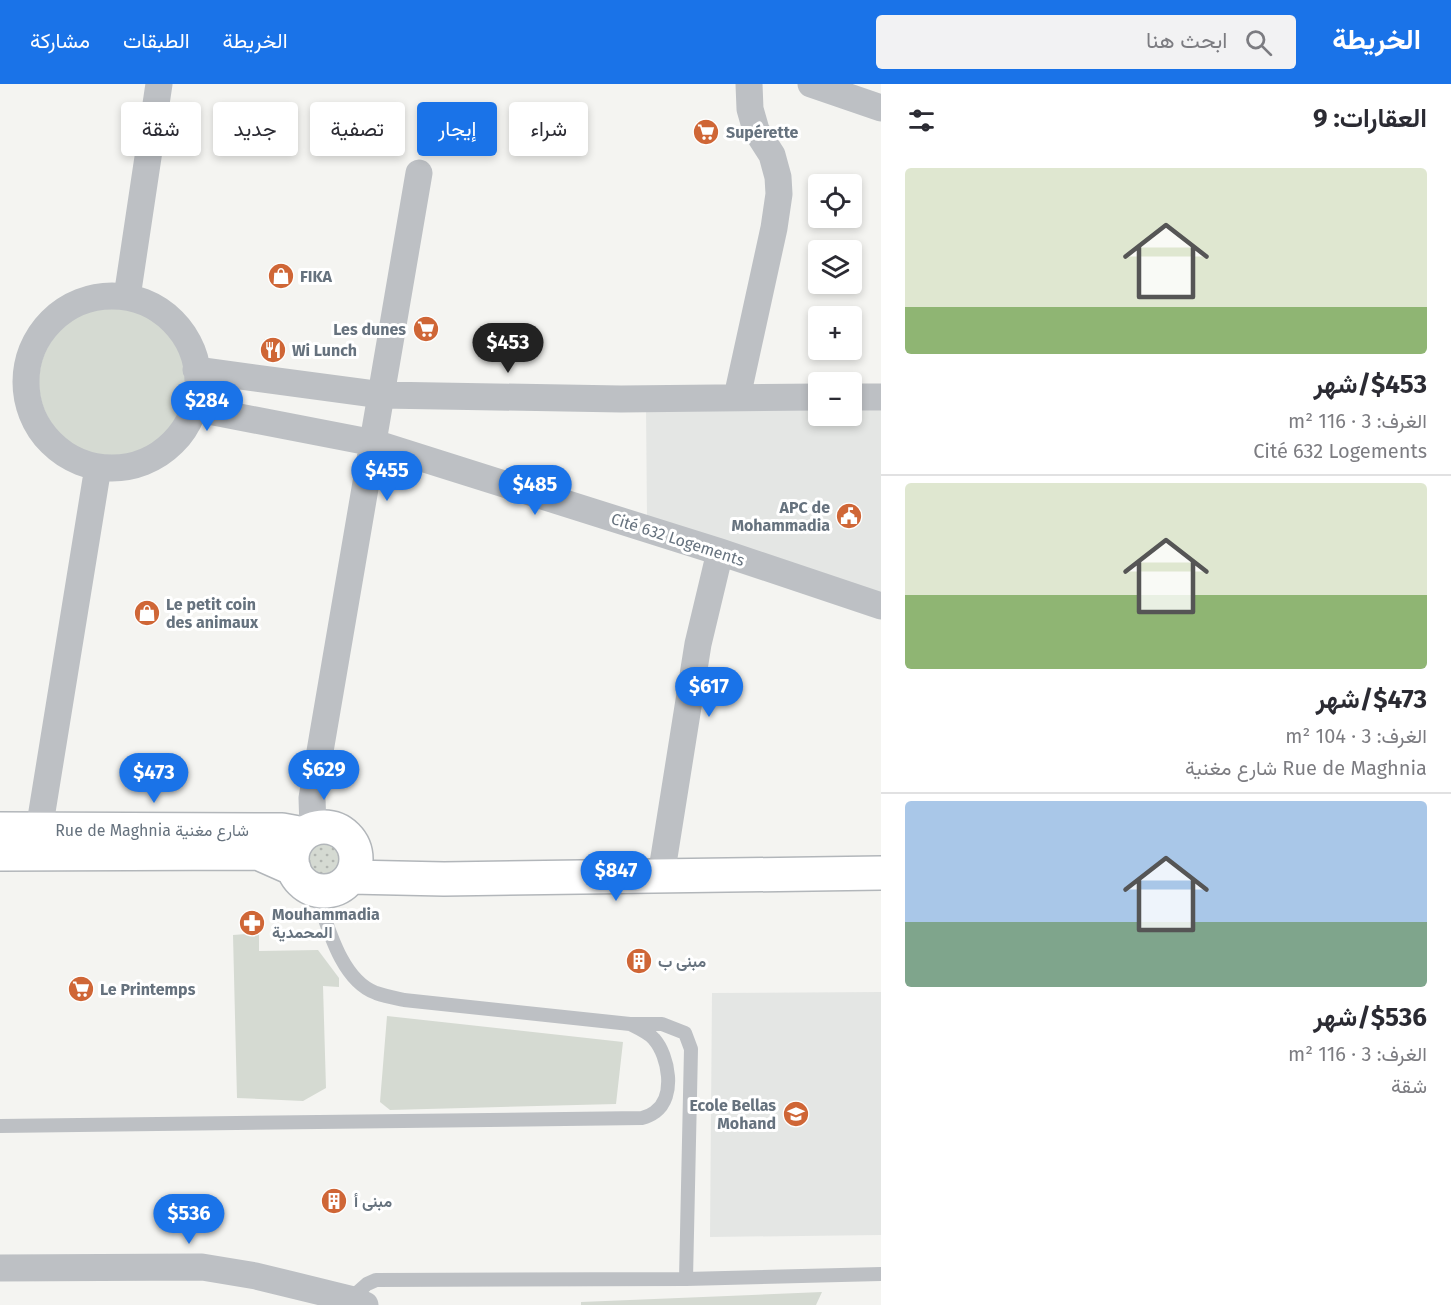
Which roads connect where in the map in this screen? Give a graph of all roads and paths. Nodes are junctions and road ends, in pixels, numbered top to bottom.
1 (159, 84) edge
2 (749, 84) edge
3 (811, 84) edge
4 (881, 108) edge
5 (419, 173) dead end
6 (127, 297) junction
7 (196, 370) junction
8 (382, 394) junction
9 (738, 397) junction
10 (808, 397) edge
11 (862, 397) edge
12 (881, 397) edge
13 (194, 408) junction
14 (374, 443) junction
15 (98, 467) junction
16 (720, 552) junction
17 (881, 606) edge
18 (0, 829) edge
19 (309, 831) junction
20 (36, 842) junction
21 (0, 854) edge
22 (881, 873) edge
23 (661, 876) junction
24 (351, 877) junction
25 (304, 880) junction
26 (630, 1024) junction
27 (0, 1126) edge
28 (0, 1268) edge
29 (881, 1274) edge
30 (686, 1279) junction
31 (358, 1302) edge

1 - 6 street
2 - 9 street
3 - 4 street
5 - 8 street
6 - 7 street
6 - 15 street
7 - 8 street
7 - 13 street
8 - 9 street
8 - 14 street
9 - 10 street
11 - 12 street
13 - 14 street, Cité 632 Logements
13 - 15 street
14 - 16 street, Cité 632 Logements
14 - 19 street
15 - 20 street
16 - 17 street, Cité 632 Logements
16 - 23 street
18 - 20 street, Rue de Maghnia شارع مغنية
19 - 20 street, Rue de Maghnia شارع مغنية
19 - 24 street
19 - 25 street
20 - 21 street, Rue de Maghnia شارع مغنية
20 - 25 street, Rue de Maghnia شارع مغنية
22 - 23 street
23 - 24 street
24 - 25 street
25 - 26 lane
26 - 27 lane
26 - 30 lane
28 - 31 street
29 - 30 lane
30 - 31 lane

